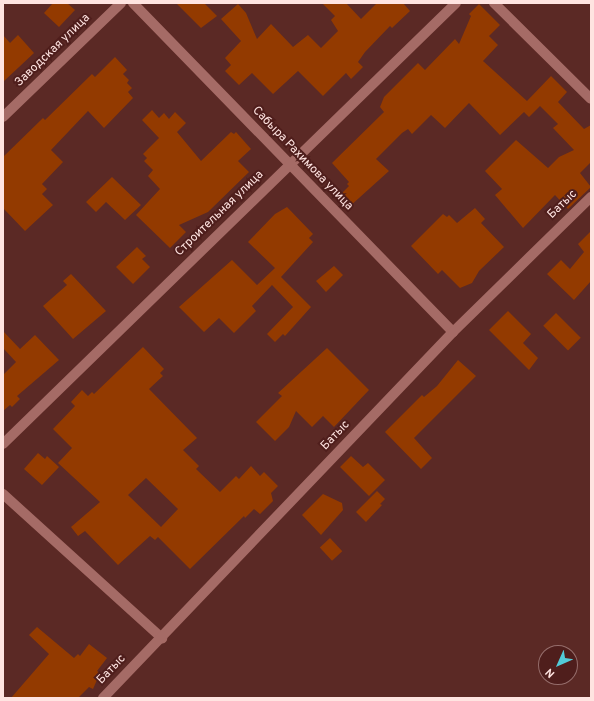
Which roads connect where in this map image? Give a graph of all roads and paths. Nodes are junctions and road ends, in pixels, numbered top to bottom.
1 (121, 3) edge
2 (134, 3) edge
3 (456, 3) edge
4 (494, 3) edge
5 (591, 99) edge
6 (3, 117) edge
7 (289, 165) junction
8 (591, 197) edge
9 (453, 332) junction
10 (3, 444) edge
11 (3, 494) edge
12 (162, 638) junction
13 (103, 698) edge

1 - 6 street, Заводская улица
2 - 7 street, Сабыра Рахимова улица
3 - 7 street, Строительная улица
4 - 5 street
7 - 9 street, Сабыра Рахимова улица
7 - 10 street, Строительная улица
8 - 9 street, Батыс
9 - 12 street, Батыс
11 - 12 street
12 - 13 street, Батыс

